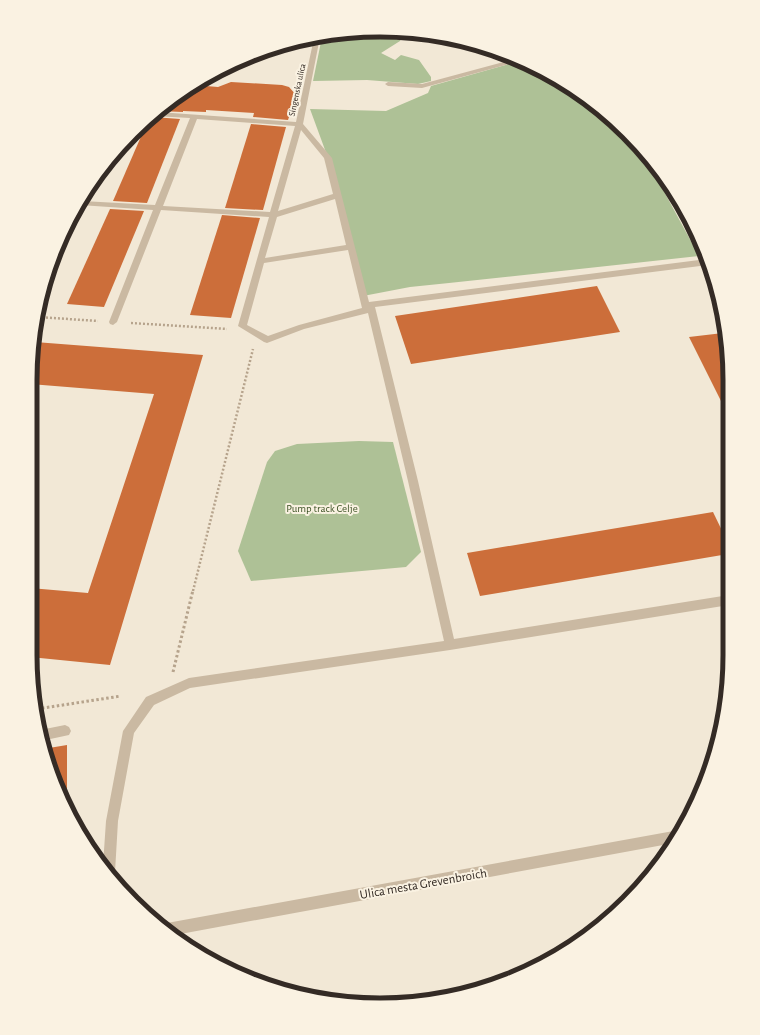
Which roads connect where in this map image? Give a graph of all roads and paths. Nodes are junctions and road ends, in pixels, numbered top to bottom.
1 (316, 44) edge
2 (509, 62) edge
3 (388, 84) dead end
4 (163, 115) edge
5 (194, 117) junction
6 (299, 124) junction
7 (338, 195) junction
8 (86, 203) edge
9 (158, 208) junction
10 (274, 215) junction
11 (351, 247) junction
12 (261, 261) junction
13 (702, 263) edge
14 (43, 317) edge
15 (112, 322) junction
16 (228, 329) dead end
17 (254, 348) dead end
18 (723, 601) edge
19 (450, 645) junction
20 (173, 672) dead end
21 (122, 696) dead end
22 (42, 708) edge
23 (65, 731) dead end
24 (47, 734) edge
25 (670, 838) edge
26 (109, 866) edge
27 (174, 929) edge

1 - 6 street, Singenska ulica
2 - 3 street
4 - 5 street
5 - 6 street
5 - 9 street
6 - 7 street
6 - 10 street, Singenska ulica
7 - 10 street
7 - 11 street
8 - 9 street
9 - 10 street
9 - 15 street
10 - 12 street, Singenska ulica
11 - 12 street
11 - 12 street, Singenska ulica
13 - 19 street
14 - 15 path
15 - 16 path
17 - 20 path
18 - 19 street
19 - 26 street
21 - 22 path
23 - 24 street
25 - 27 street, Ulica mesta Grevenbroich

